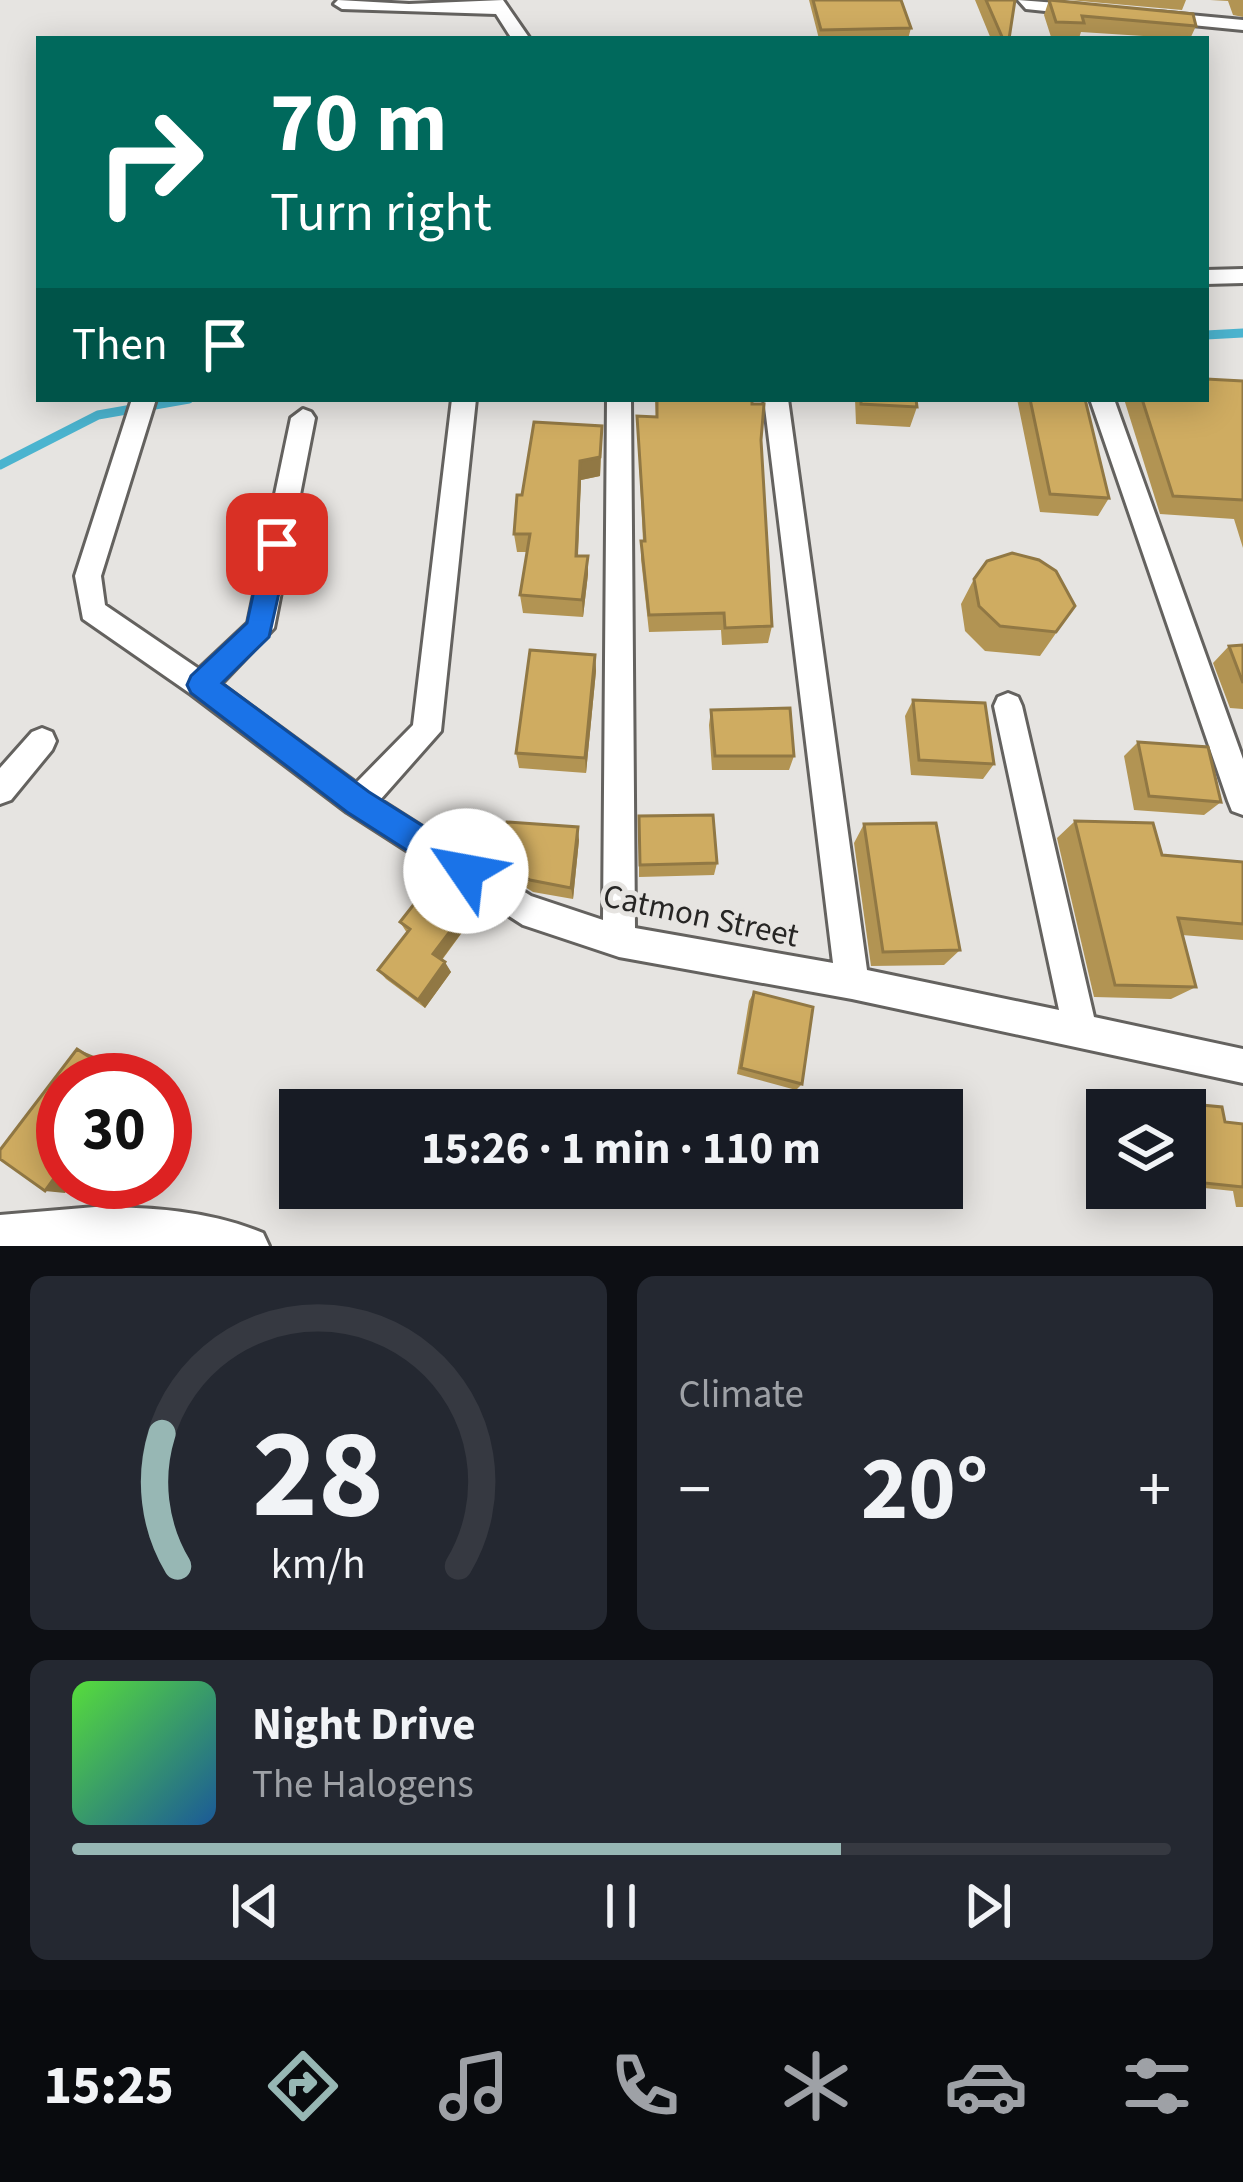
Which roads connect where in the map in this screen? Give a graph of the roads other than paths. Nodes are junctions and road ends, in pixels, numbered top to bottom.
1 (1026, 0) edge
2 (342, 4) dead end
3 (465, 4) edge
4 (497, 4) edge
5 (1113, 13) edge
6 (1135, 15) edge
7 (1243, 26) edge
8 (519, 36) edge
9 (1243, 276) edge
10 (1209, 277) edge
11 (464, 402) edge
12 (620, 402) edge
13 (776, 402) edge
14 (1103, 402) edge
15 (142, 407) edge
16 (303, 418) dead end
17 (201, 685) junction
18 (1007, 706) dead end
19 (42, 741) dead end
20 (0, 790) edge
21 (1243, 801) edge
22 (358, 802) junction
23 (619, 941) junction
24 (852, 983) junction
25 (1080, 1031) junction
26 (1243, 1066) edge
27 (0, 1234) edge
28 (245, 1245) edge

1 - 5 street
2 - 3 street
3 - 4 street
4 - 8 street
6 - 7 street
9 - 10 street
11 - 22 street
12 - 23 street
13 - 24 street
14 - 21 street
15 - 17 street, Catmon Street
16 - 17 street
17 - 22 street, Catmon Street
18 - 25 street
19 - 20 street
22 - 23 street, Catmon Street
23 - 24 street, Catmon Street
24 - 25 street, Catmon Street
25 - 26 street, Catmon Street
27 - 28 street

